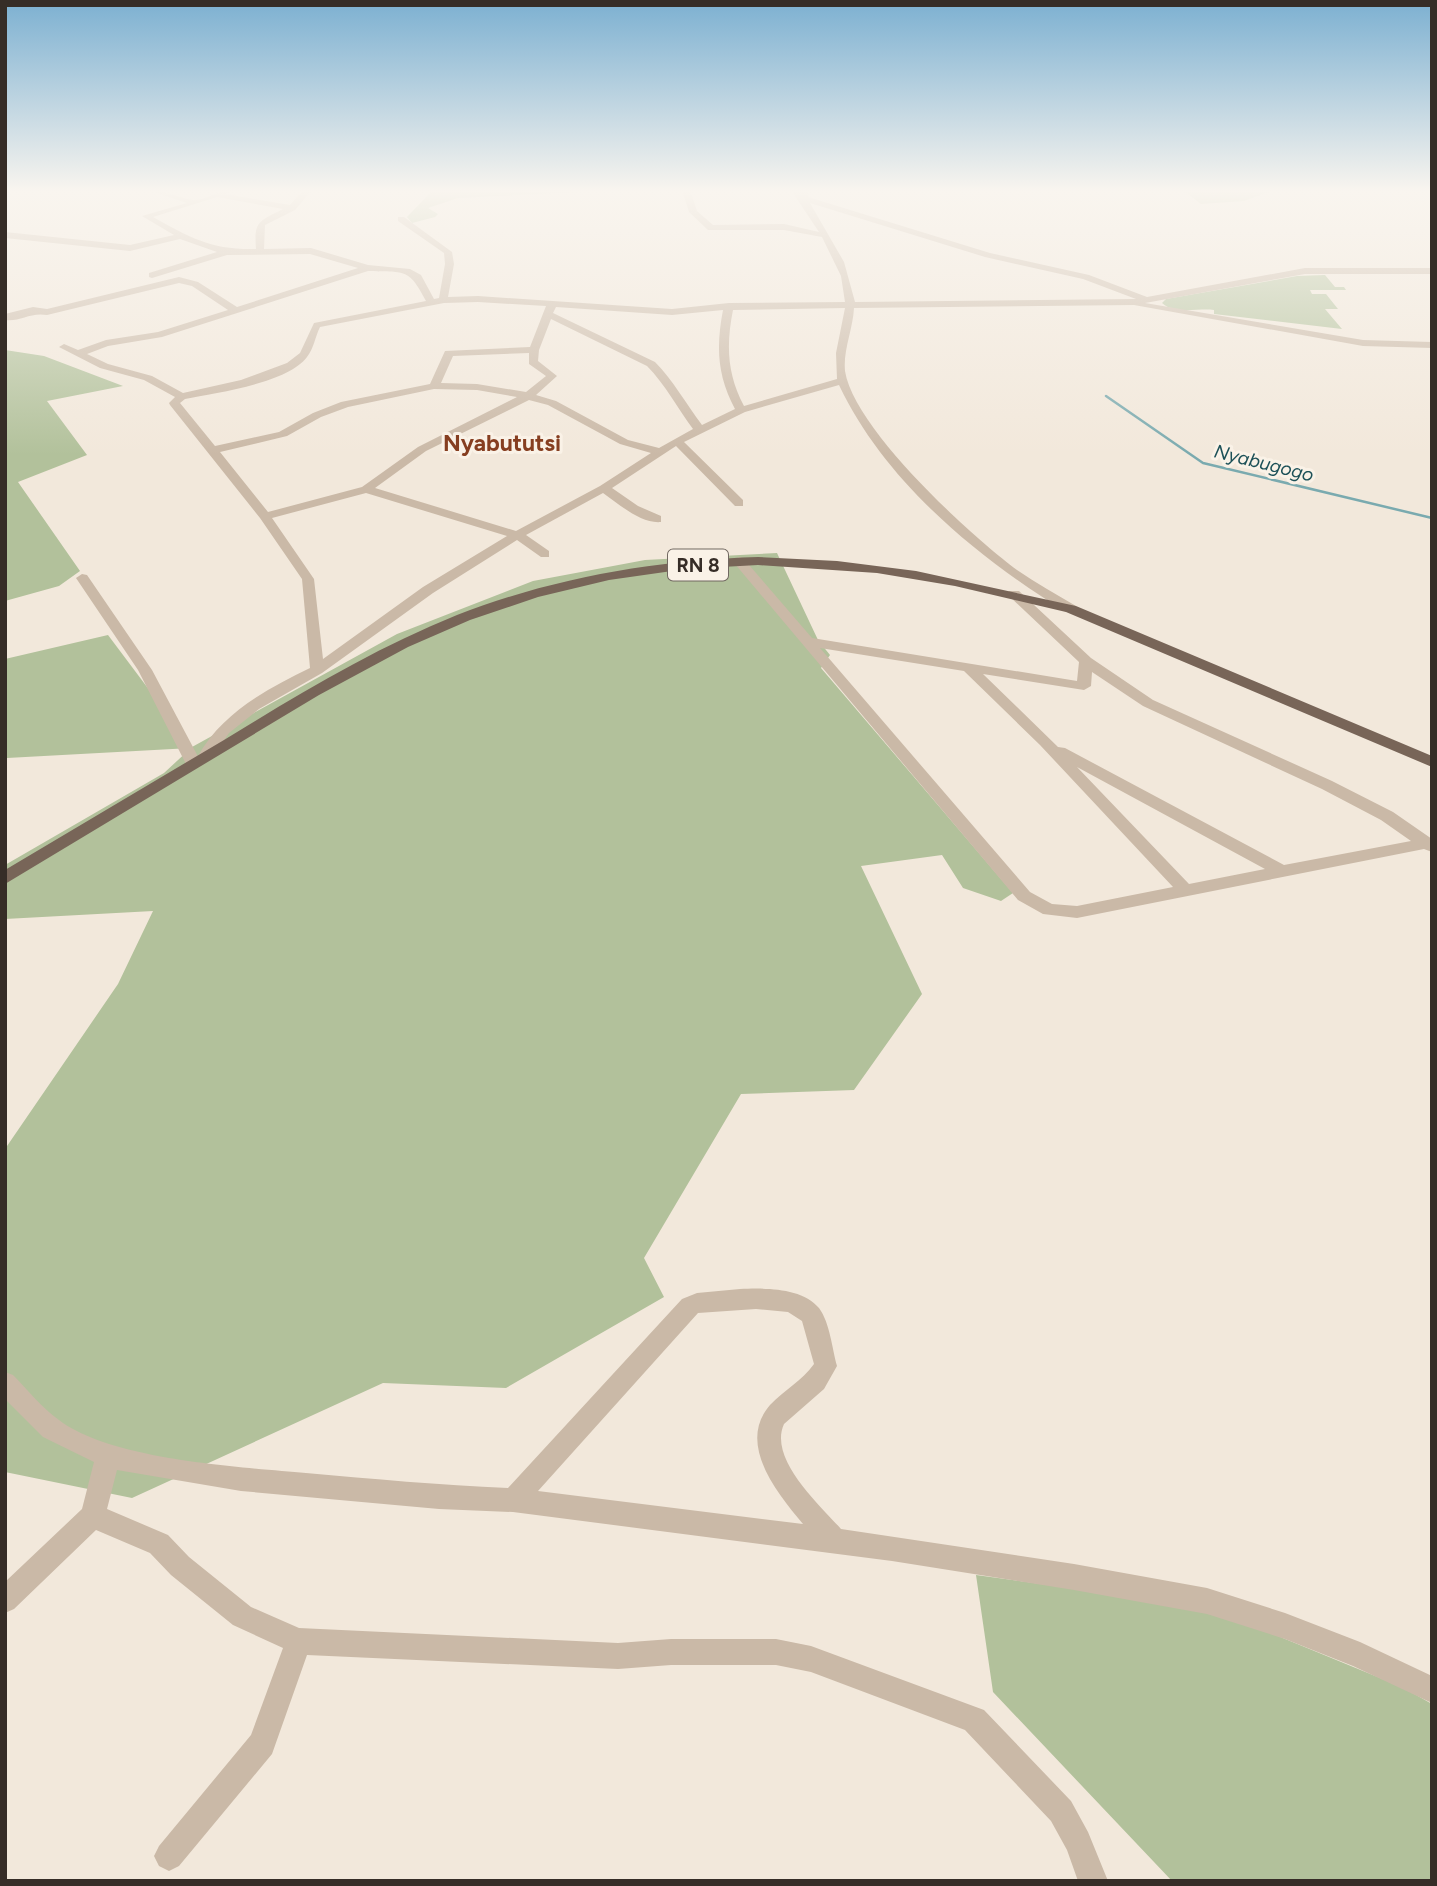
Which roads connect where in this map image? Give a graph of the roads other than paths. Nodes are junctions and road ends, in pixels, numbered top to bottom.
1 (338, 278) edge
2 (417, 278) edge
3 (446, 278) edge
4 (845, 278) edge
5 (1089, 278) edge
6 (1267, 278) edge
7 (444, 300) junction
8 (1146, 300) junction
9 (431, 302) junction
10 (1130, 303) junction
11 (729, 306) junction
12 (850, 306) junction
13 (550, 309) junction
14 (235, 310) junction
15 (5, 317) edge
16 (1432, 345) edge
17 (64, 347) dead end
18 (534, 350) junction
19 (77, 354) junction
20 (842, 381) junction
21 (434, 386) junction
22 (182, 396) junction
23 (528, 396) junction
24 (741, 410) junction
25 (699, 429) junction
26 (677, 442) junction
27 (210, 451) junction
28 (662, 452) junction
29 (604, 488) junction
30 (366, 489) junction
31 (739, 503) dead end
32 (265, 516) junction
33 (657, 519) dead end
34 (517, 535) junction
35 (545, 554) dead end
36 (739, 561) junction
37 (82, 578) dead end
38 (1014, 594) junction
39 (1071, 609) junction
40 (805, 640) junction
41 (1086, 661) junction
42 (967, 665) junction
43 (317, 670) junction
44 (1045, 742) junction
45 (200, 760) junction
46 (1432, 762) edge
47 (1429, 845) edge
48 (1283, 872) junction
49 (5, 878) edge
50 (1187, 892) junction
51 (5, 1383) edge
52 (108, 1456) junction
53 (513, 1500) junction
54 (93, 1516) junction
55 (835, 1541) junction
56 (5, 1600) edge
57 (298, 1641) junction
58 (1432, 1690) edge
59 (169, 1856) dead end
60 (1093, 1881) edge

1 - 14 street
2 - 9 street
3 - 7 street
4 - 12 street
5 - 8 street
6 - 8 street
7 - 9 street
7 - 13 street
8 - 10 street
9 - 22 street
10 - 12 street
10 - 16 street
11 - 12 street
11 - 13 street
11 - 24 street
12 - 20 street
13 - 18 street
13 - 25 street
14 - 15 street
14 - 19 street
17 - 19 street
18 - 21 street
18 - 23 street
19 - 22 street
20 - 24 street
20 - 39 street
21 - 23 street
21 - 27 street
22 - 27 street
23 - 28 street
23 - 30 street
24 - 25 street
25 - 26 street
26 - 28 street
26 - 31 street
27 - 32 street
28 - 29 street
29 - 33 street
29 - 34 street
30 - 32 street
30 - 34 street
32 - 43 street
34 - 35 street
34 - 43 street
36 - 38 main road, RN 8
36 - 40 street
36 - 45 main road, RN 8
37 - 45 street
38 - 39 main road, RN 8
38 - 41 street
39 - 46 main road, RN 8
40 - 42 street
40 - 50 street
41 - 42 street
41 - 47 street
42 - 44 street
43 - 45 street
44 - 48 street
44 - 50 street
45 - 49 main road, RN 8
47 - 48 street
48 - 50 street
51 - 52 street
52 - 53 street
52 - 54 street
53 - 55 street
53 - 55 street
54 - 56 street
54 - 57 street
55 - 58 street
57 - 59 street
57 - 60 street

